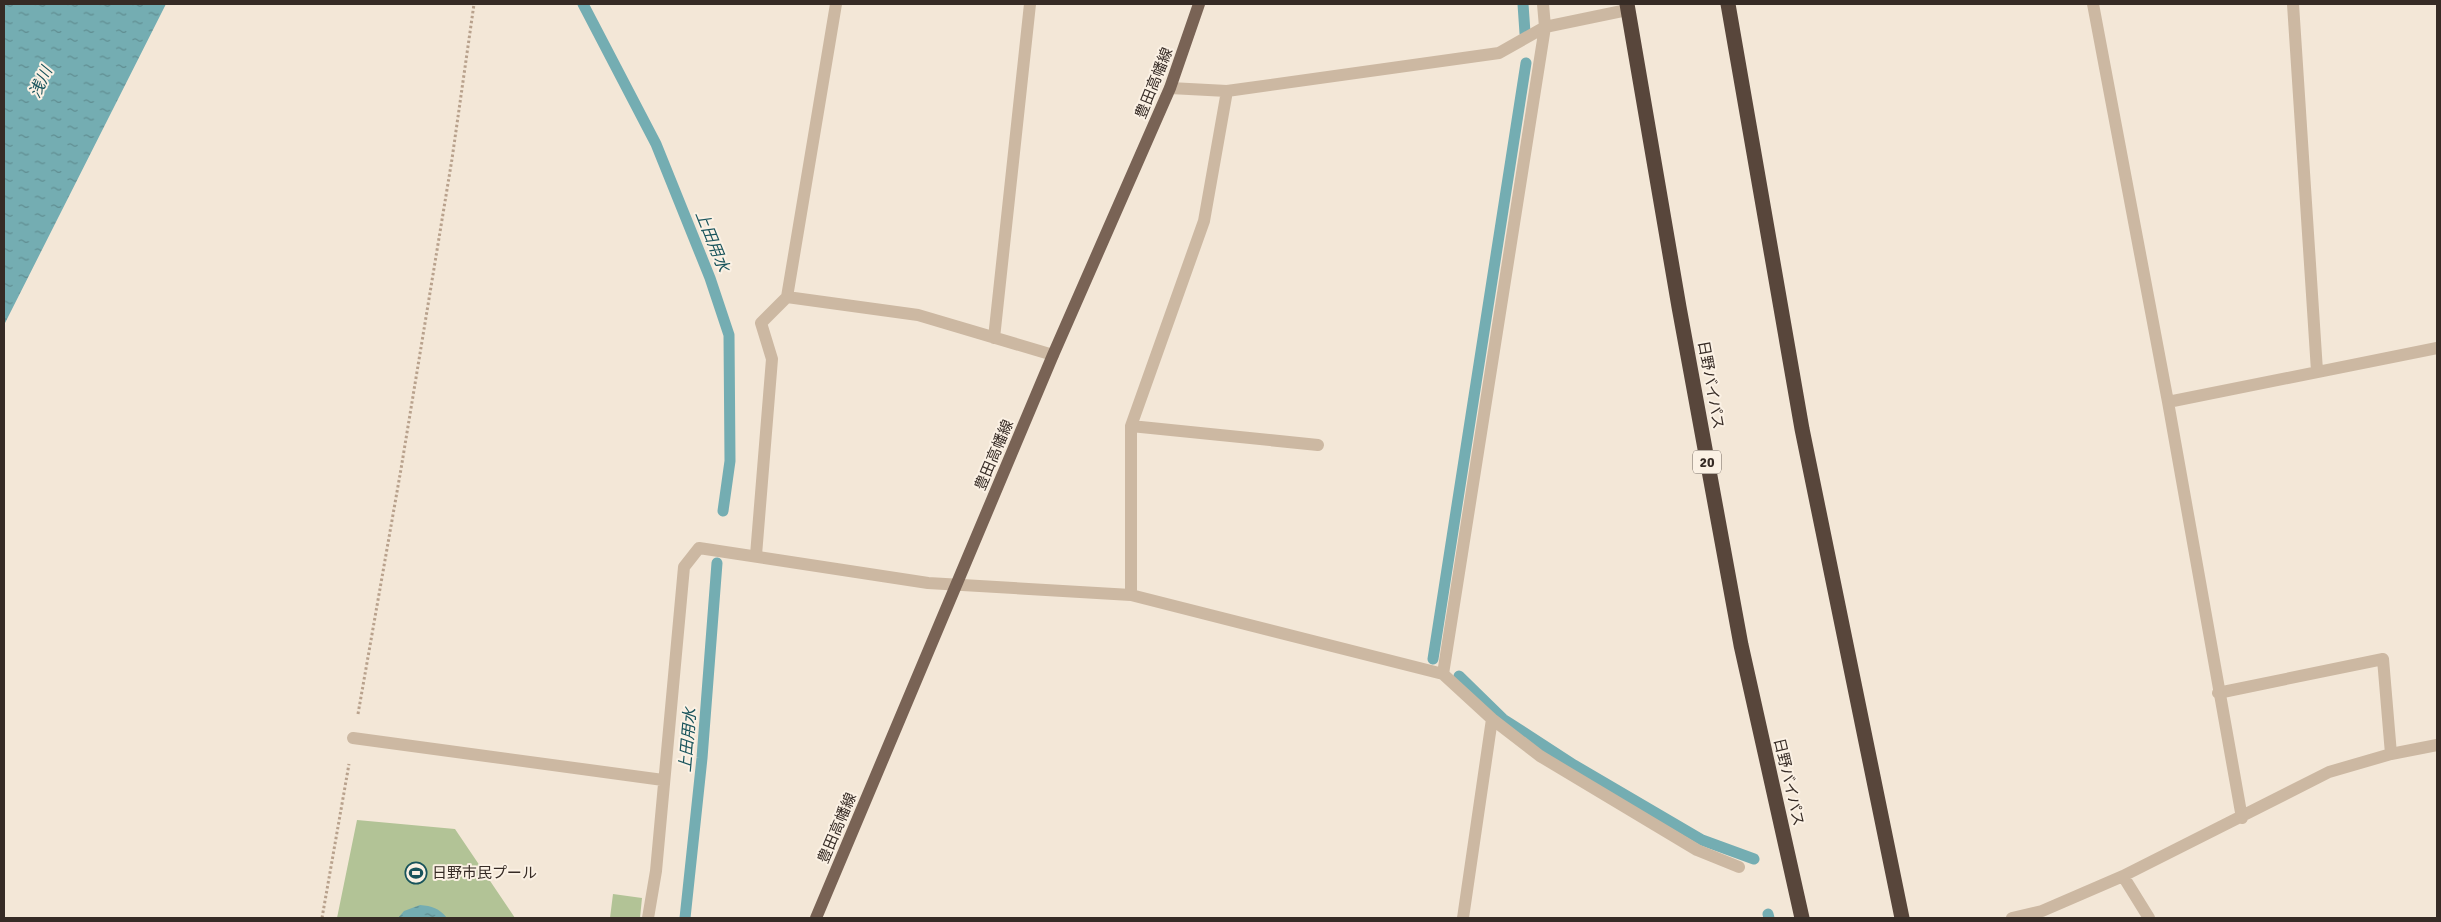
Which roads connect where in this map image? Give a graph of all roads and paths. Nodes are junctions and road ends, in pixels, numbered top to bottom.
1 (474, 4) edge
2 (836, 4) edge
3 (1030, 4) edge
4 (1199, 4) edge
5 (1542, 4) edge
6 (1728, 4) edge
7 (2093, 4) edge
8 (2293, 4) edge
9 (1627, 7) edge
10 (1545, 28) junction
11 (1170, 88) junction
12 (1227, 91) junction
13 (787, 297) junction
14 (994, 338) junction
15 (2437, 348) edge
16 (1054, 356) junction
17 (2317, 370) junction
18 (2168, 402) junction
19 (1131, 426) junction
20 (1318, 445) dead end
21 (756, 555) junction
22 (957, 584) junction
23 (1131, 595) junction
24 (1444, 674) junction
25 (2218, 693) junction
26 (1492, 719) junction
27 (353, 738) junction
28 (2437, 745) edge
29 (2391, 754) junction
30 (662, 780) junction
31 (2242, 818) junction
32 (1740, 867) dead end
33 (2123, 876) junction
34 (322, 918) edge
35 (648, 918) edge
36 (816, 918) edge
37 (1463, 918) edge
38 (1802, 918) edge
39 (1902, 918) edge
40 (2012, 918) edge
41 (2150, 918) edge

1 - 27 path
2 - 13 street
3 - 14 street
4 - 11 main road, 豊田高幡線
5 - 10 street
6 - 39 highway
7 - 18 street
8 - 17 street
9 - 10 street
9 - 38 highway, 日野バイパス / 20
10 - 12 street
10 - 24 street
11 - 12 street
11 - 16 main road, 豊田高幡線
12 - 19 street
13 - 14 street
13 - 21 street
14 - 16 street
15 - 17 street
16 - 22 main road, 豊田高幡線
17 - 18 street
18 - 25 street
19 - 20 street
19 - 23 street
21 - 22 street
21 - 30 street
22 - 23 street
22 - 36 main road, 豊田高幡線
23 - 24 street
24 - 26 street
25 - 29 street
25 - 31 street
26 - 32 street
26 - 37 street
27 - 30 street
27 - 34 path
28 - 29 street
29 - 31 street
30 - 35 street
31 - 33 street
33 - 40 street
33 - 41 street

